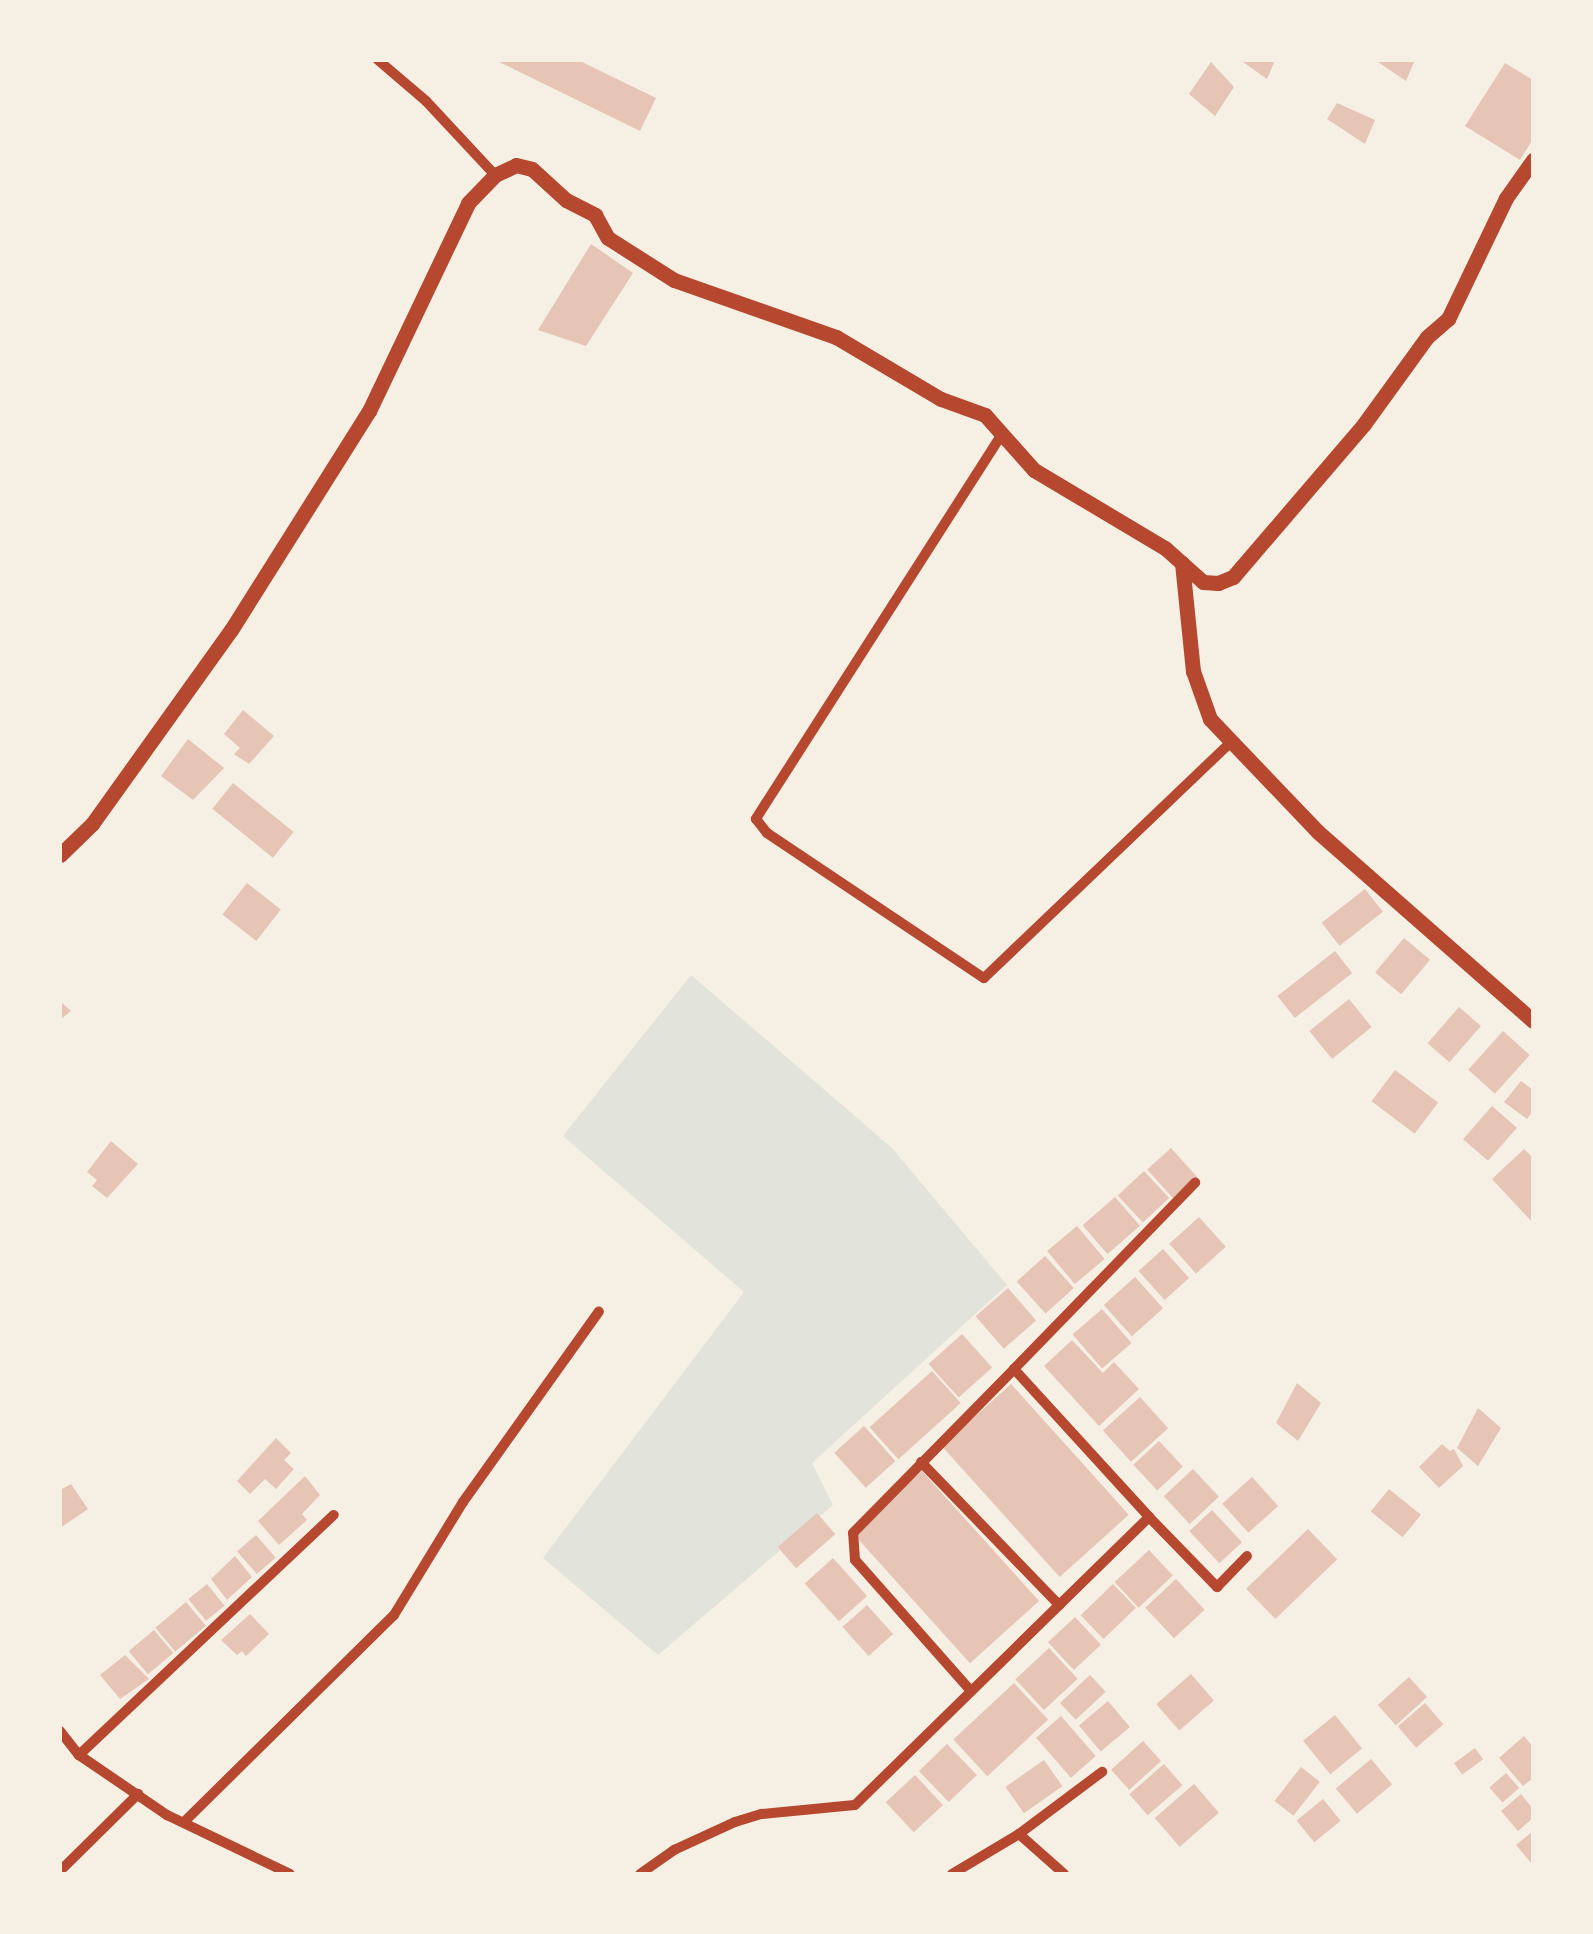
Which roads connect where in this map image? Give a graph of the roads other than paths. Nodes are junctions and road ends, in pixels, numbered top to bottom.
1 (378, 60) edge
2 (1533, 160) edge
3 (496, 175) junction
4 (1002, 434) junction
5 (1182, 563) junction
6 (1232, 741) junction
7 (60, 855) edge
8 (1533, 1021) edge
9 (1195, 1184) dead end
10 (599, 1311) dead end
11 (1014, 1369) junction
12 (920, 1462) junction
13 (334, 1516) dead end
14 (1149, 1517) junction
15 (1247, 1556) dead end
16 (1059, 1605) junction
17 (972, 1691) junction
18 (60, 1731) edge
19 (79, 1756) junction
20 (1102, 1772) dead end
21 (138, 1794) junction
22 (184, 1822) junction
23 (1019, 1834) junction
24 (60, 1871) edge
25 (290, 1874) edge
26 (640, 1874) edge
27 (952, 1874) edge
28 (1064, 1874) edge

1 - 3 street
2 - 5 street
3 - 4 street
3 - 7 street
4 - 5 street
4 - 6 street
5 - 6 street
6 - 8 street
9 - 11 street
10 - 22 street
11 - 12 street
11 - 14 street
12 - 16 street
12 - 17 street
13 - 19 street
14 - 15 street
14 - 16 street
16 - 17 street
17 - 26 street
18 - 19 street
19 - 21 street
20 - 23 street
21 - 22 street
21 - 24 street
22 - 25 street
23 - 27 street
23 - 28 street

